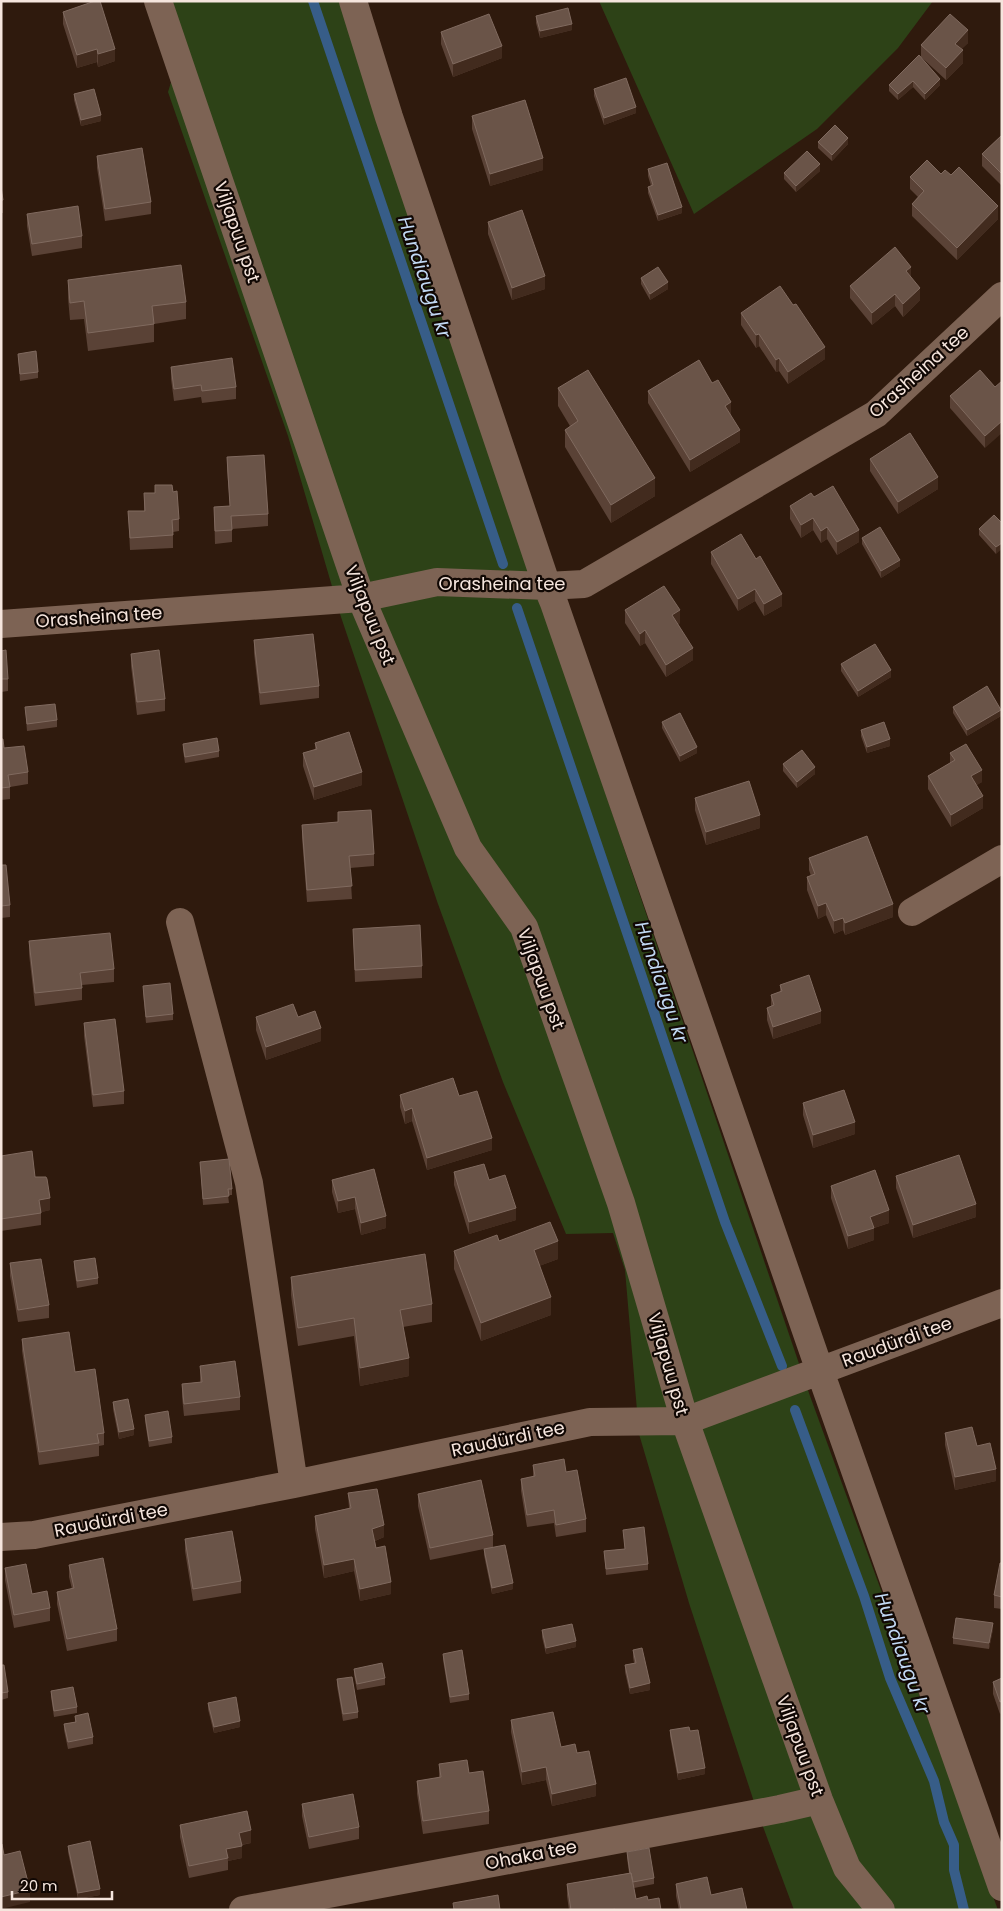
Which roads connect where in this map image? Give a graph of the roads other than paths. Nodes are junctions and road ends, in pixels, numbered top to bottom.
1 (158, 1) edge
2 (353, 1) edge
3 (1002, 296) edge
4 (547, 586) junction
5 (361, 598) junction
6 (1, 624) edge
7 (1002, 859) edge
8 (912, 912) dead end
9 (180, 922) dead end
10 (1002, 1303) edge
11 (820, 1371) junction
12 (685, 1421) junction
13 (294, 1484) junction
14 (1, 1537) edge
15 (819, 1800) junction
16 (1002, 1887) edge
17 (243, 1910) edge
18 (881, 1910) edge

1 - 5 street, Viljapuu pst
2 - 4 street
3 - 4 street, Orasheina tee
4 - 5 street, Orasheina tee
4 - 11 street
5 - 6 street, Orasheina tee
5 - 12 street, Viljapuu pst
7 - 8 street
9 - 13 street
10 - 11 street, Raudürdi tee
11 - 12 street, Raudürdi tee
11 - 16 street
12 - 13 street, Raudürdi tee
12 - 15 street, Viljapuu pst
13 - 14 street, Raudürdi tee
15 - 17 street, Ohaka tee
15 - 18 street, Viljapuu pst

